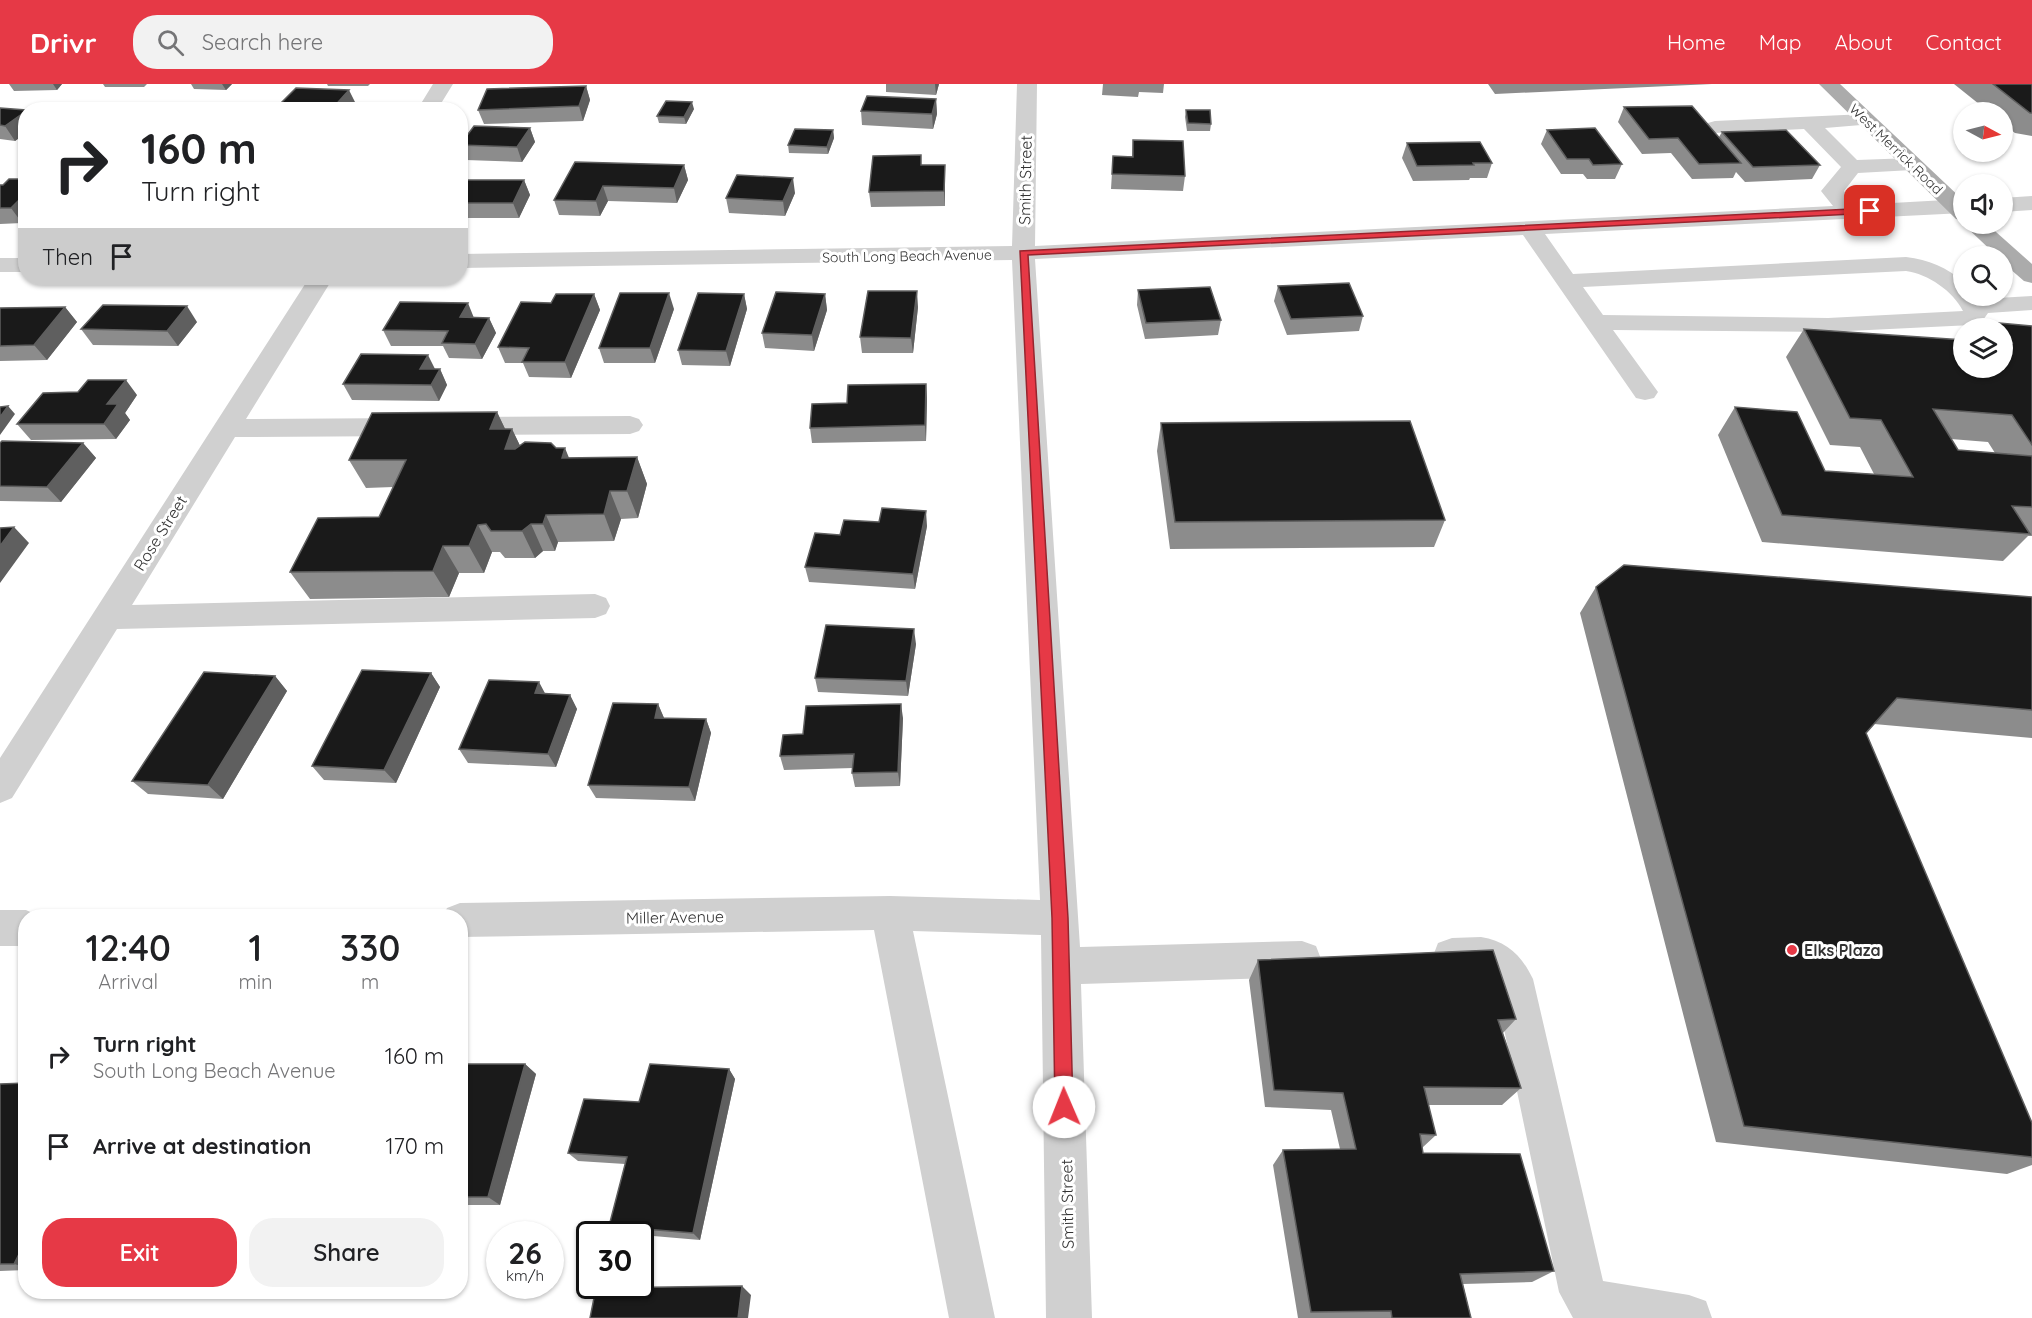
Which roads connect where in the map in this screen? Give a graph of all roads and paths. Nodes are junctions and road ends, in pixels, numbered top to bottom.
1 (443, 84) edge
2 (1027, 84) edge
3 (1829, 84) edge
4 (432, 102) edge
5 (1866, 120) junction
6 (1809, 123) junction
7 (1715, 127) dead end
8 (1912, 164) junction
9 (1852, 167) junction
10 (1953, 202) edge
11 (2032, 203) edge
12 (2013, 204) edge
13 (1953, 209) edge
14 (1850, 212) junction
15 (1529, 228) junction
16 (1985, 234) edge
17 (1023, 253) junction
18 (468, 261) edge
19 (18, 265) edge
20 (0, 266) edge
21 (2032, 276) edge
22 (1568, 281) junction
23 (317, 285) edge
24 (2032, 303) edge
25 (1974, 307) junction
26 (1596, 322) junction
27 (1645, 392) dead end
28 (630, 425) dead end
29 (226, 428) junction
30 (595, 606) dead end
31 (108, 617) junction
32 (0, 788) edge
33 (890, 913) junction
34 (1060, 918) junction
35 (468, 920) edge
36 (0, 928) edge
37 (18, 928) edge
38 (1412, 956) edge
39 (1341, 958) edge
40 (1060, 966) junction
41 (972, 1318) edge
42 (1070, 1318) edge
43 (1689, 1318) edge

1 - 4 street
2 - 17 street, Smith Street
3 - 5 main road, West Merrick Road
5 - 6 street
5 - 8 main road, West Merrick Road
6 - 7 street
6 - 9 street
8 - 9 street
8 - 10 main road, West Merrick Road
9 - 14 street
11 - 12 street
13 - 14 street, South Long Beach Avenue
14 - 15 street, South Long Beach Avenue
15 - 17 street, South Long Beach Avenue
15 - 22 street
16 - 21 main road
17 - 18 street, South Long Beach Avenue
17 - 34 street, Smith Street
19 - 20 street
22 - 25 street
22 - 26 street
23 - 29 street, Rose Street
24 - 25 street
25 - 26 street
26 - 27 street
28 - 29 street
29 - 31 street, Rose Street
30 - 31 street
31 - 32 street, Rose Street
33 - 34 street, Miller Avenue
33 - 35 street, Miller Avenue
33 - 41 street
34 - 40 street, Smith Street
36 - 37 street
38 - 43 street
39 - 40 street
40 - 42 street, Smith Street

